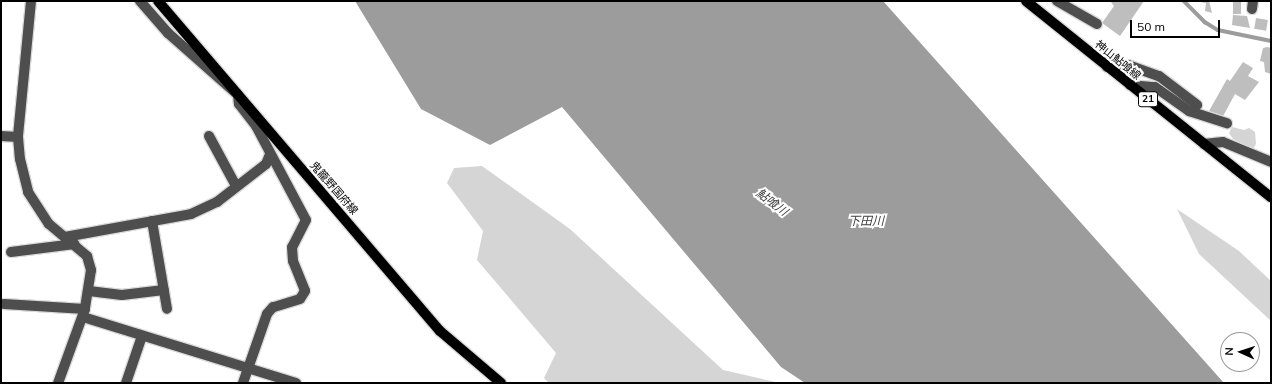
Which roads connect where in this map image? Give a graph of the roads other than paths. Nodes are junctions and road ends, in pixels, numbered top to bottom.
1 (31, 1) edge
2 (140, 1) edge
3 (158, 1) edge
4 (1026, 1) edge
5 (1058, 1) edge
6 (1097, 24) dead end
7 (1107, 67) junction
8 (1130, 85) junction
9 (238, 95) junction
10 (1197, 105) dead end
11 (1227, 123) dead end
12 (1, 136) edge
13 (209, 136) dead end
14 (18, 137) junction
15 (1204, 144) junction
16 (270, 154) junction
17 (1271, 162) edge
18 (236, 186) junction
19 (1269, 193) edge
20 (152, 221) junction
21 (65, 237) junction
22 (74, 244) junction
23 (11, 252) dead end
24 (164, 290) junction
25 (89, 291) junction
26 (4, 304) dead end
27 (167, 309) dead end
28 (84, 313) junction
29 (142, 336) junction
30 (248, 368) junction
31 (58, 383) edge
32 (126, 383) edge
33 (243, 383) edge
34 (296, 383) edge
35 (501, 383) edge

1 - 14 street
2 - 9 street
3 - 9 main road, 鬼籠野国府線
4 - 7 main road, 神山鮎喰線 / 21
5 - 6 street
7 - 8 main road, 神山鮎喰線 / 21
7 - 10 street
8 - 11 street
8 - 15 main road, 神山鮎喰線 / 21
9 - 16 street
9 - 35 main road, 鬼籠野国府線
12 - 14 street
13 - 18 street
14 - 21 street
15 - 17 street
15 - 19 main road, 神山鮎喰線 / 21
16 - 18 street
16 - 30 street
18 - 20 street
20 - 21 street
20 - 24 street
21 - 22 street
22 - 23 street
22 - 25 street
24 - 25 street
24 - 27 street
25 - 28 street
26 - 28 street
28 - 29 street
28 - 31 street
29 - 30 street
29 - 32 street
30 - 33 street
30 - 34 street

